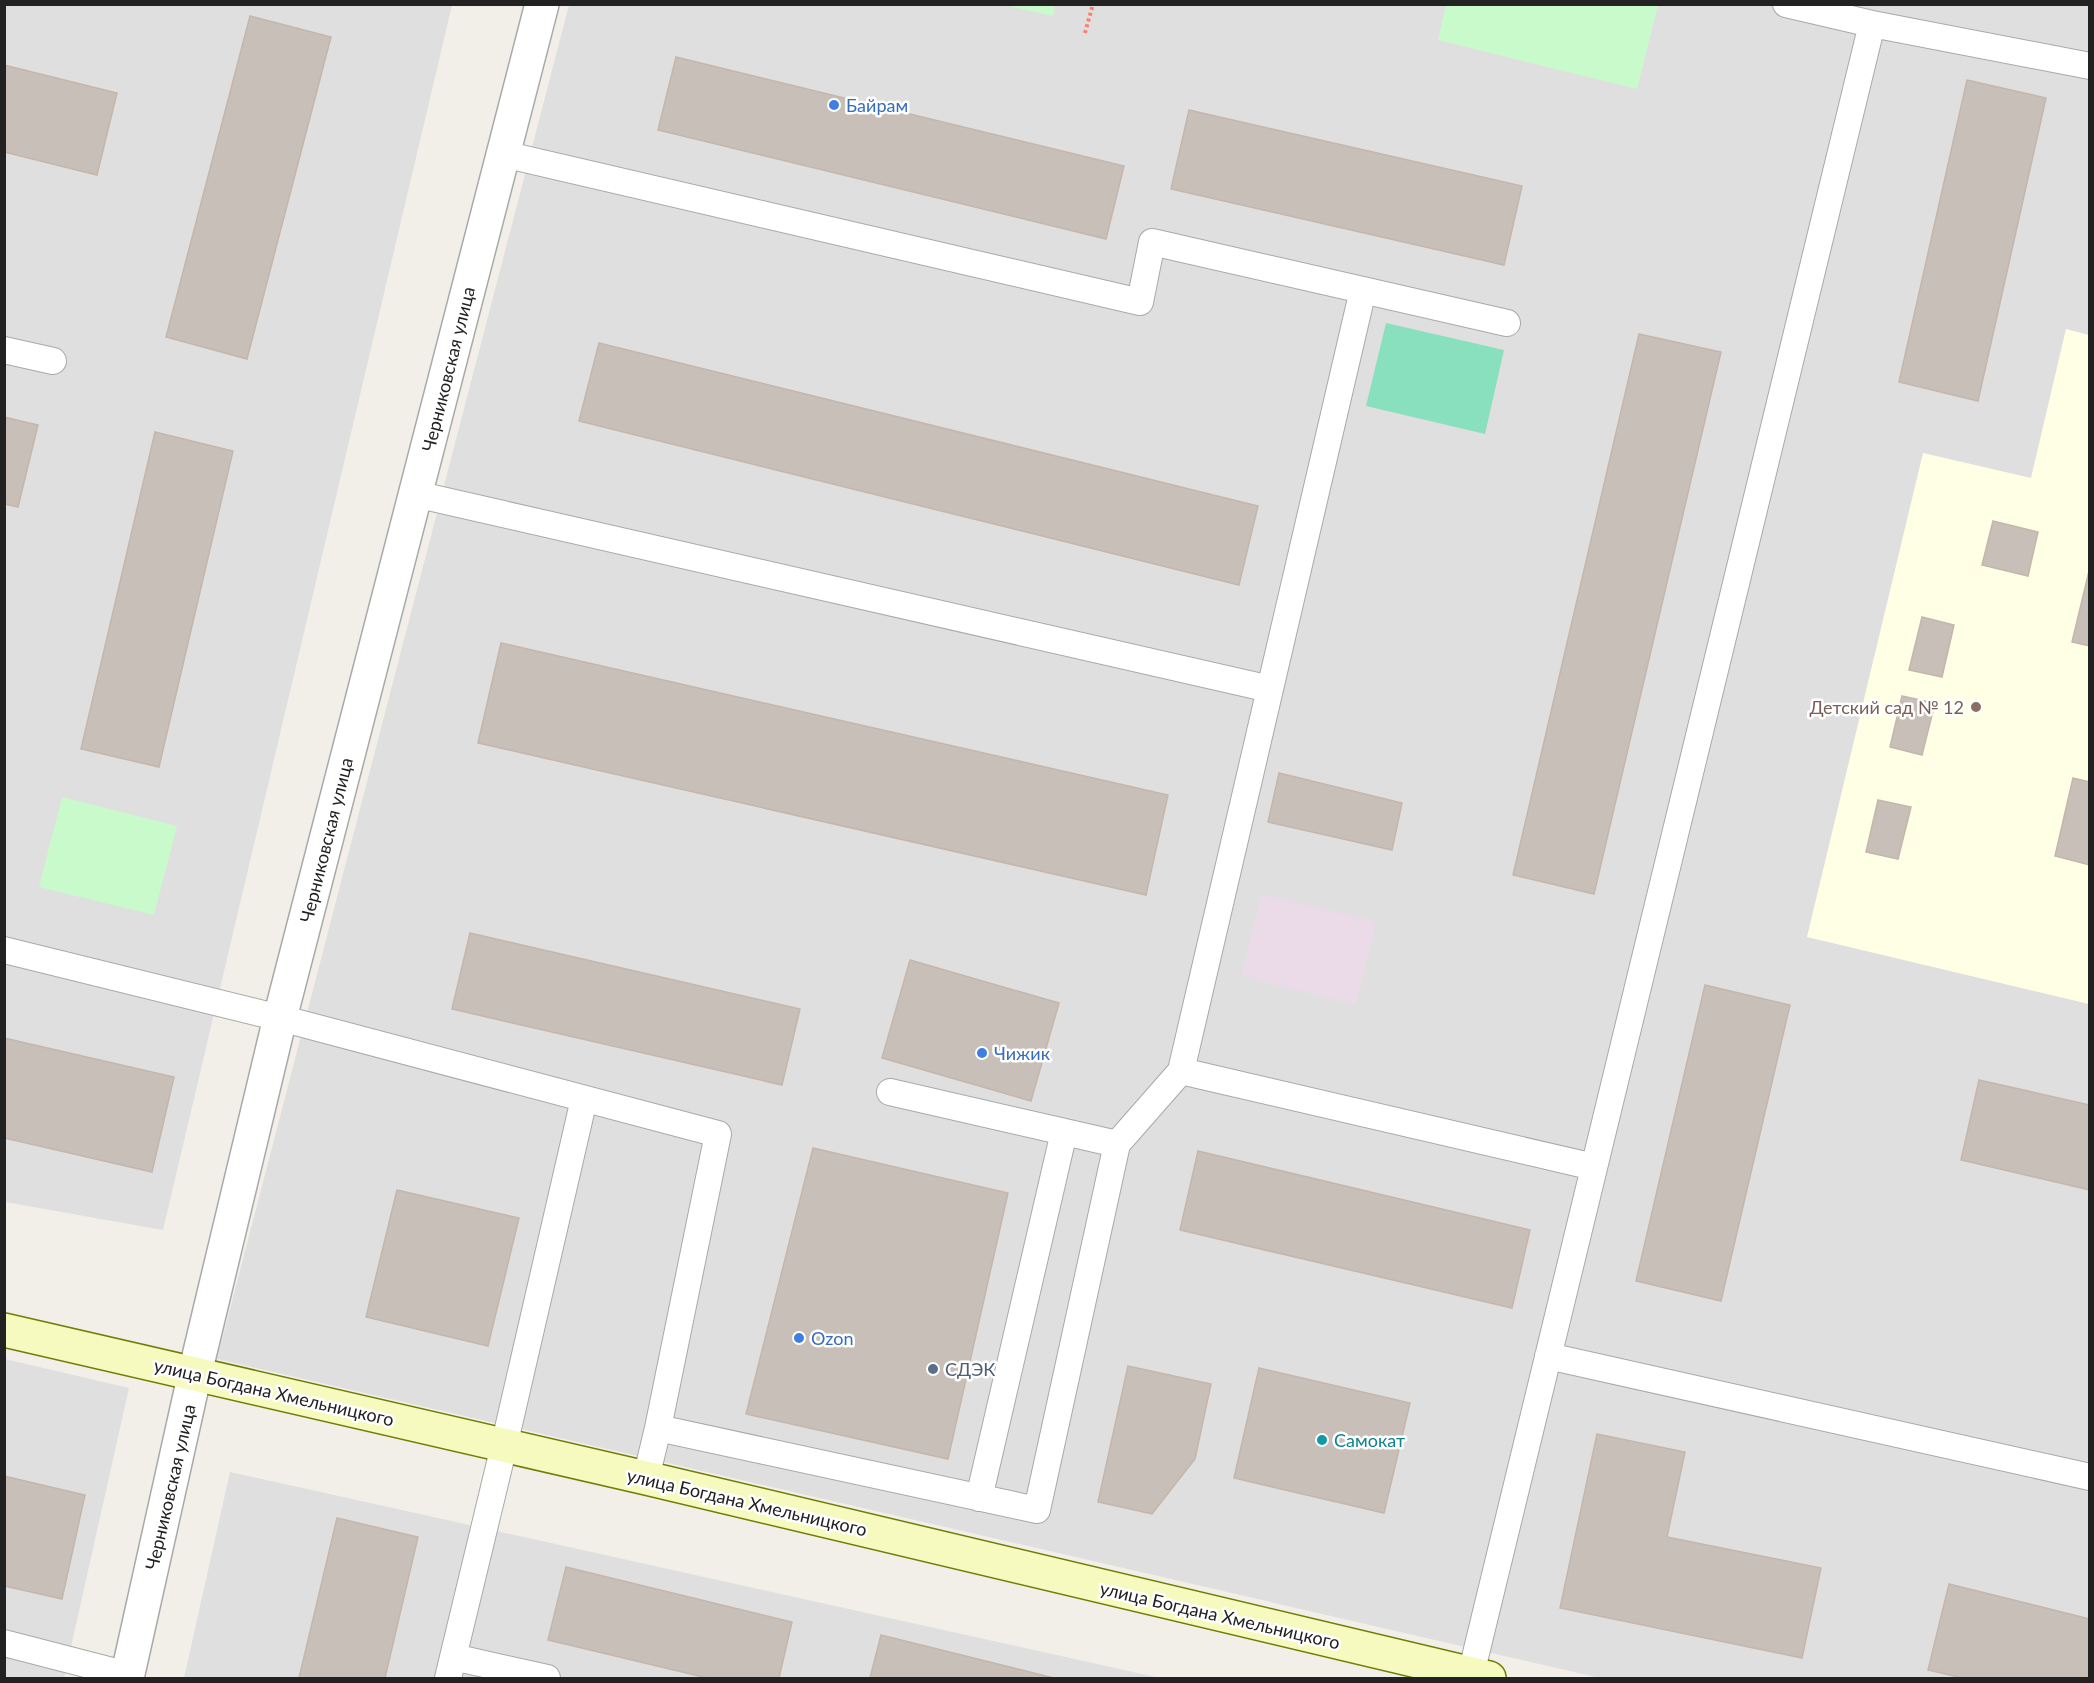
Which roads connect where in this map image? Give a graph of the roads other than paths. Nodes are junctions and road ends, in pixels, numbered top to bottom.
1 (542, 4) edge
2 (1786, 4) edge
3 (1872, 24) junction
4 (2090, 66) edge
5 (503, 154) junction
6 (1363, 290) junction
7 (1507, 323) dead end
8 (4, 350) edge
9 (52, 361) dead end
10 (415, 494) junction
11 (1270, 689) junction
12 (4, 950) edge
13 (280, 1018) junction
14 (1181, 1071) junction
15 (890, 1092) dead end
16 (584, 1099) junction
17 (1064, 1132) junction
18 (1117, 1144) junction
19 (1594, 1167) junction
20 (4, 1330) edge
21 (1548, 1356) junction
22 (195, 1373) junction
23 (657, 1428) junction
24 (504, 1446) junction
25 (2090, 1477) edge
26 (646, 1478) junction
27 (979, 1498) junction
28 (4, 1642) edge
29 (451, 1667) edge
30 (127, 1677) edge
31 (1477, 1677) edge
32 (547, 1678) edge

1 - 5 street, Черниковская улица
2 - 3 lane
3 - 4 lane
3 - 19 lane
5 - 6 lane
5 - 10 street, Черниковская улица
6 - 7 lane
6 - 11 lane
8 - 9 lane
10 - 11 lane
10 - 13 street, Черниковская улица
11 - 14 lane
12 - 13 lane
13 - 16 lane
13 - 22 street, Черниковская улица
14 - 18 lane
14 - 19 lane
15 - 17 lane
16 - 23 lane
16 - 24 lane
17 - 18 lane
17 - 27 lane
18 - 27 lane
19 - 21 lane
20 - 22 main road, улица Богдана Хмельницкого
21 - 25 lane
21 - 31 lane
22 - 24 main road, улица Богдана Хмельницкого
22 - 30 street, Черниковская улица
23 - 26 lane
23 - 27 lane
24 - 26 main road, улица Богдана Хмельницкого
24 - 29 lane
26 - 31 main road, улица Богдана Хмельницкого
28 - 30 lane
29 - 32 lane

